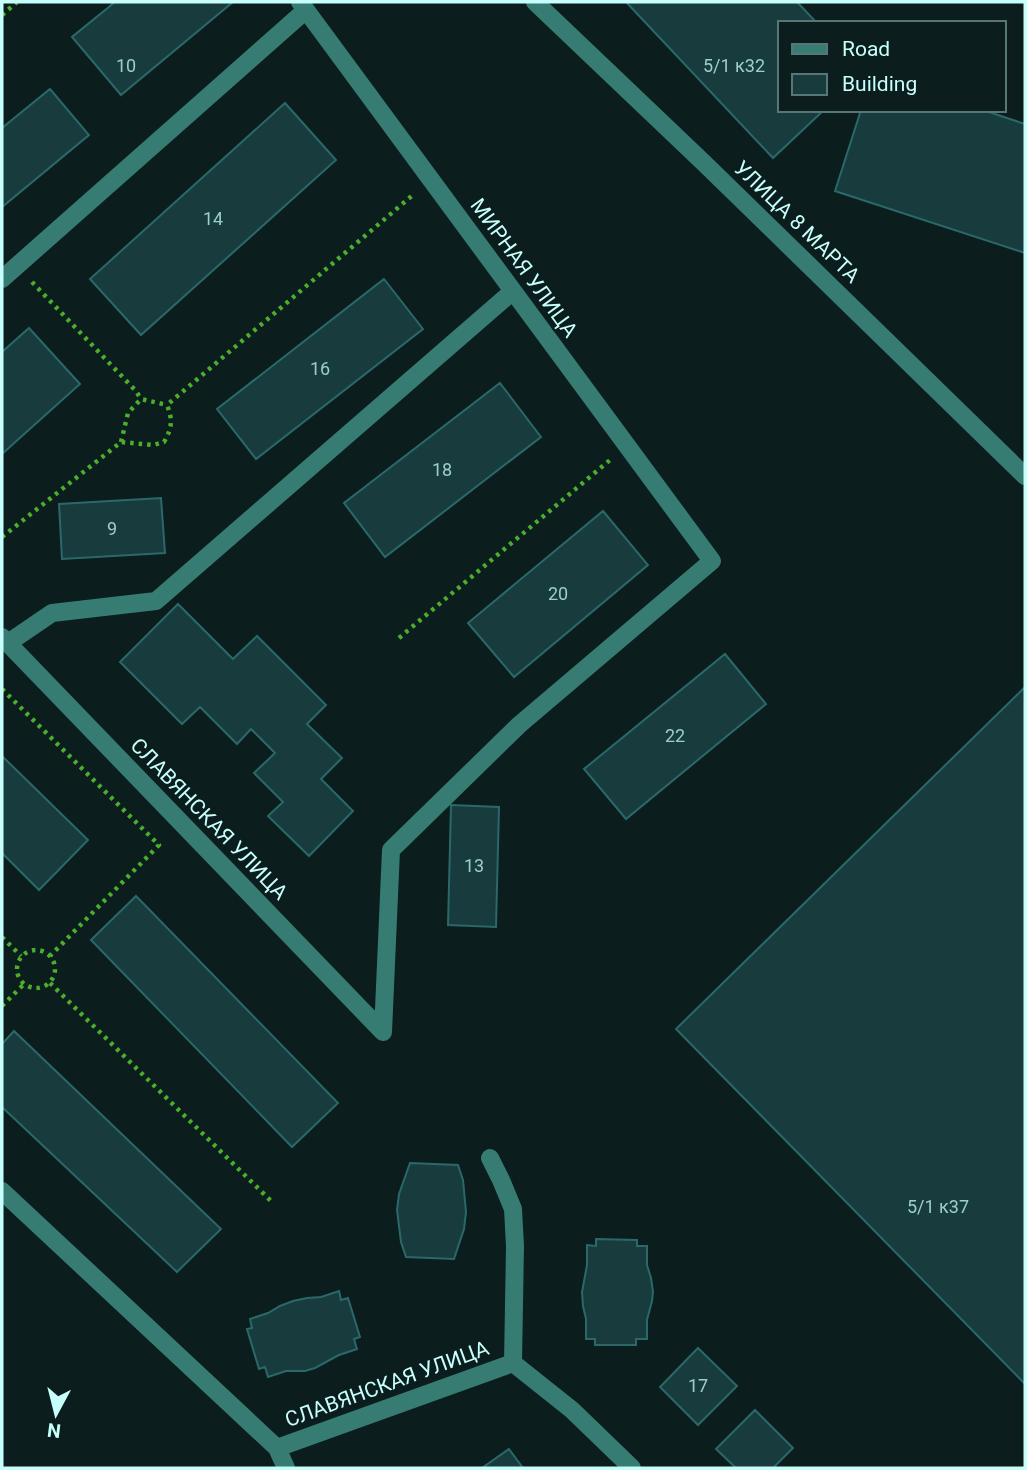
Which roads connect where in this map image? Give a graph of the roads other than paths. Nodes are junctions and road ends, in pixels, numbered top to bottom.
1 (535, 2) edge
2 (303, 6) edge
3 (2, 279) edge
4 (513, 290) junction
5 (1025, 476) edge
6 (5, 640) edge
7 (383, 1032) joint
8 (490, 1158) dead end
9 (2, 1191) edge
10 (513, 1363) junction
11 (277, 1448) junction
12 (286, 1468) edge
13 (632, 1468) edge

1 - 5 street, УЛИЦА 8 МАРТА
2 - 3 street
2 - 4 street, МИРНАЯ УЛИЦА
4 - 6 street
4 - 7 street, МИРНАЯ УЛИЦА
6 - 7 street, СЛАВЯНСКАЯ УЛИЦА
8 - 10 street, СЛАВЯНСКАЯ УЛИЦА
9 - 11 street
10 - 11 street, СЛАВЯНСКАЯ УЛИЦА
10 - 13 street, СЛАВЯНСКАЯ УЛИЦА
11 - 12 street

